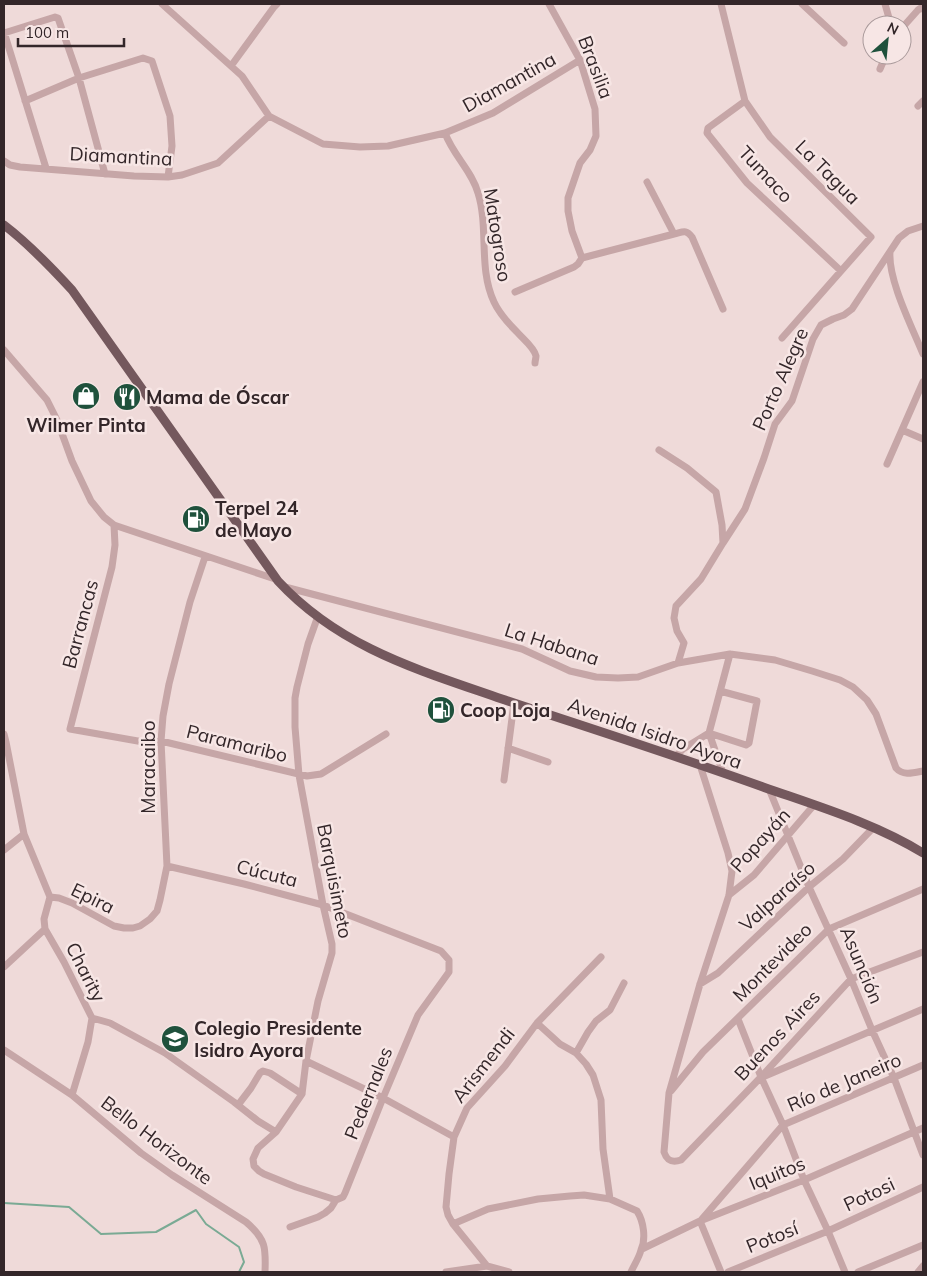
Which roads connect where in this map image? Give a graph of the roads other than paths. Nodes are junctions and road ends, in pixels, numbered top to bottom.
1 (162, 4) edge
2 (278, 4) edge
3 (549, 4) edge
4 (721, 4) edge
5 (802, 4) edge
6 (922, 8) edge
7 (912, 17) edge
8 (4, 32) edge
9 (844, 43) dead end
10 (580, 60) junction
11 (882, 65) edge
12 (231, 66) junction
13 (880, 69) dead end
14 (79, 78) junction
15 (24, 101) junction
16 (745, 101) junction
17 (269, 116) junction
18 (445, 133) junction
19 (4, 161) edge
20 (46, 168) junction
21 (106, 174) junction
22 (168, 177) junction
23 (647, 182) dead end
24 (4, 224) edge
25 (923, 226) edge
26 (674, 234) junction
27 (891, 250) junction
28 (582, 258) junction
29 (841, 271) junction
30 (515, 292) dead end
31 (723, 309) dead end
32 (782, 338) dead end
33 (4, 350) edge
34 (923, 354) edge
35 (535, 363) dead end
36 (923, 382) edge
37 (902, 430) junction
38 (923, 439) edge
39 (659, 450) dead end
40 (887, 464) dead end
41 (114, 525) junction
42 (724, 543) junction
43 (206, 557) junction
44 (282, 584) junction
45 (318, 616) junction
46 (730, 654) junction
47 (678, 663) junction
48 (720, 691) junction
49 (514, 703) junction
50 (70, 730) joint
51 (709, 733) junction
52 (386, 734) dead end
53 (5, 739) edge
54 (160, 741) junction
55 (508, 748) junction
56 (676, 756) junction
57 (548, 762) dead end
58 (700, 765) junction
59 (923, 771) edge
60 (723, 773) junction
61 (299, 775) junction
62 (504, 780) dead end
63 (769, 789) junction
64 (814, 805) junction
65 (873, 828) junction
66 (24, 834) junction
67 (787, 835) junction
68 (4, 850) edge
69 (923, 853) edge
70 (167, 866) junction
71 (809, 887) junction
72 (923, 889) edge
73 (729, 895) junction
74 (50, 896) junction
75 (323, 905) junction
76 (150, 920) joint
77 (45, 929) junction
78 (829, 929) junction
79 (441, 951) joint
80 (923, 952) edge
81 (601, 958) dead end
82 (4, 967) edge
83 (851, 979) junction
84 (624, 983) dead end
85 (700, 984) junction
86 (923, 1010) edge
87 (92, 1018) junction
88 (738, 1019) junction
89 (537, 1023) junction
90 (872, 1030) junction
91 (4, 1050) edge
92 (576, 1053) junction
93 (306, 1061) junction
94 (923, 1065) edge
95 (761, 1077) junction
96 (894, 1078) junction
97 (669, 1093) junction
98 (302, 1094) junction
99 (72, 1095) junction
100 (383, 1098) junction
101 (238, 1105) junction
102 (783, 1125) junction
103 (923, 1128) edge
104 (276, 1132) junction
105 (915, 1132) junction
106 (454, 1137) junction
107 (923, 1155) edge
108 (804, 1180) junction
109 (923, 1187) edge
110 (610, 1199) junction
111 (336, 1200) junction
112 (700, 1221) junction
113 (453, 1224) junction
114 (290, 1227) dead end
115 (828, 1231) junction
116 (923, 1245) edge
117 (642, 1249) junction
118 (487, 1266) junction
119 (923, 1266) edge
120 (265, 1272) edge
121 (446, 1272) edge
122 (509, 1272) edge
123 (631, 1272) edge
124 (721, 1272) edge
125 (728, 1272) edge
126 (845, 1272) edge
127 (858, 1272) edge
128 (918, 1272) edge

1 - 12 street
2 - 12 street
3 - 10 street, Brasilia
4 - 16 street, La Tagua
5 - 9 street
6 - 7 street
8 - 14 street
8 - 15 street
10 - 18 street, Diamantina
10 - 28 street, Brasilia
11 - 13 street
12 - 17 street
14 - 15 street
14 - 21 street
14 - 22 street
15 - 20 street
16 - 29 street, La Tagua
16 - 29 street, Tumaco
17 - 18 street, Diamantina
17 - 22 street, Diamantina
18 - 35 street, Matogroso
19 - 20 street, Diamantina
20 - 21 street, Diamantina
21 - 22 street, Diamantina
23 - 26 street
24 - 44 main road, Avenida Isidro Ayora
25 - 27 street, Porto Alegre
26 - 28 street
26 - 31 street
27 - 34 street
27 - 42 street, Porto Alegre
28 - 30 street
29 - 32 street, La Tagua
33 - 41 street, La Habana
36 - 37 street
37 - 38 street
37 - 40 street
39 - 42 street
41 - 43 street, La Habana
41 - 50 street, Barrancas
42 - 47 street
43 - 44 street, La Habana
43 - 54 street, Maracaibo
44 - 45 main road, Avenida Isidro Ayora
44 - 47 street, La Habana
45 - 49 main road, Avenida Isidro Ayora
45 - 61 street, Barquisimeto
46 - 47 street, La Habana
46 - 48 street
46 - 59 street, La Habana
48 - 51 street
48 - 51 street
49 - 55 street
49 - 56 main road, Avenida Isidro Ayora
50 - 54 street, Paramaribo
51 - 56 street
51 - 60 street
52 - 61 street, Paramaribo
53 - 66 street
54 - 61 street, Paramaribo
54 - 70 street, Maracaibo
55 - 57 street
55 - 62 street
56 - 58 main road, Avenida Isidro Ayora
58 - 60 main road, Avenida Isidro Ayora
58 - 73 street
60 - 63 main road, Avenida Isidro Ayora
61 - 75 street, Barquisimeto
63 - 64 main road, Avenida Isidro Ayora
63 - 67 street, Asunción
64 - 65 main road, Avenida Isidro Ayora
64 - 67 street, Popayán
65 - 69 main road, Avenida Isidro Ayora
65 - 71 street, Valparaíso
66 - 68 street
66 - 74 street
67 - 71 street, Asunción
67 - 73 street, Popayán
70 - 75 street, Cúcuta
70 - 76 street, Maracaibo
71 - 78 street, Asunción
71 - 85 street, Valparaíso
72 - 78 street, Montevideo
73 - 85 street
74 - 76 street, Epira
74 - 77 street, Charity
75 - 79 street, Cúcuta
75 - 93 street, Barquisimeto
77 - 82 street
77 - 87 street, Charity
78 - 83 street, Asunción
78 - 88 street, Montevideo
79 - 100 street, Pedernales
80 - 83 street, Buenos Aires
81 - 89 street, Arismendi
83 - 90 street, Asunción
83 - 95 street, Buenos Aires
84 - 92 street
85 - 97 street
86 - 90 street
87 - 99 street
87 - 101 street, Charity
88 - 95 street
88 - 97 street, Montevideo
89 - 92 street
89 - 106 street, Arismendi
90 - 95 street
90 - 96 street, Asunción
91 - 99 street, Bello Horizonte
92 - 110 street
93 - 98 street, Barquisimeto
93 - 100 street
94 - 96 street, Río de Janeiro
95 - 97 street, Buenos Aires
95 - 102 street
96 - 102 street, Río de Janeiro
96 - 105 street, Asunción
98 - 101 street
98 - 104 street, Barquisimeto
99 - 120 street, Bello Horizonte
100 - 106 street
100 - 111 street, Pedernales
101 - 104 street, Charity
102 - 108 street
102 - 112 street, Río de Janeiro
103 - 105 street, Iquitos
104 - 111 street, Barquisimeto
105 - 107 street, Asunción
105 - 108 street, Iquitos
106 - 113 street, Arismendi
108 - 112 street, Iquitos
108 - 115 street
109 - 115 street, Potosi
110 - 113 street
110 - 117 street
111 - 114 street, Pedernales
112 - 117 street, Iquitos
112 - 124 street
113 - 118 street, Arismendi
115 - 125 street, Potosí
115 - 126 street
116 - 127 street
117 - 123 street
118 - 121 street
118 - 122 street
119 - 128 street

